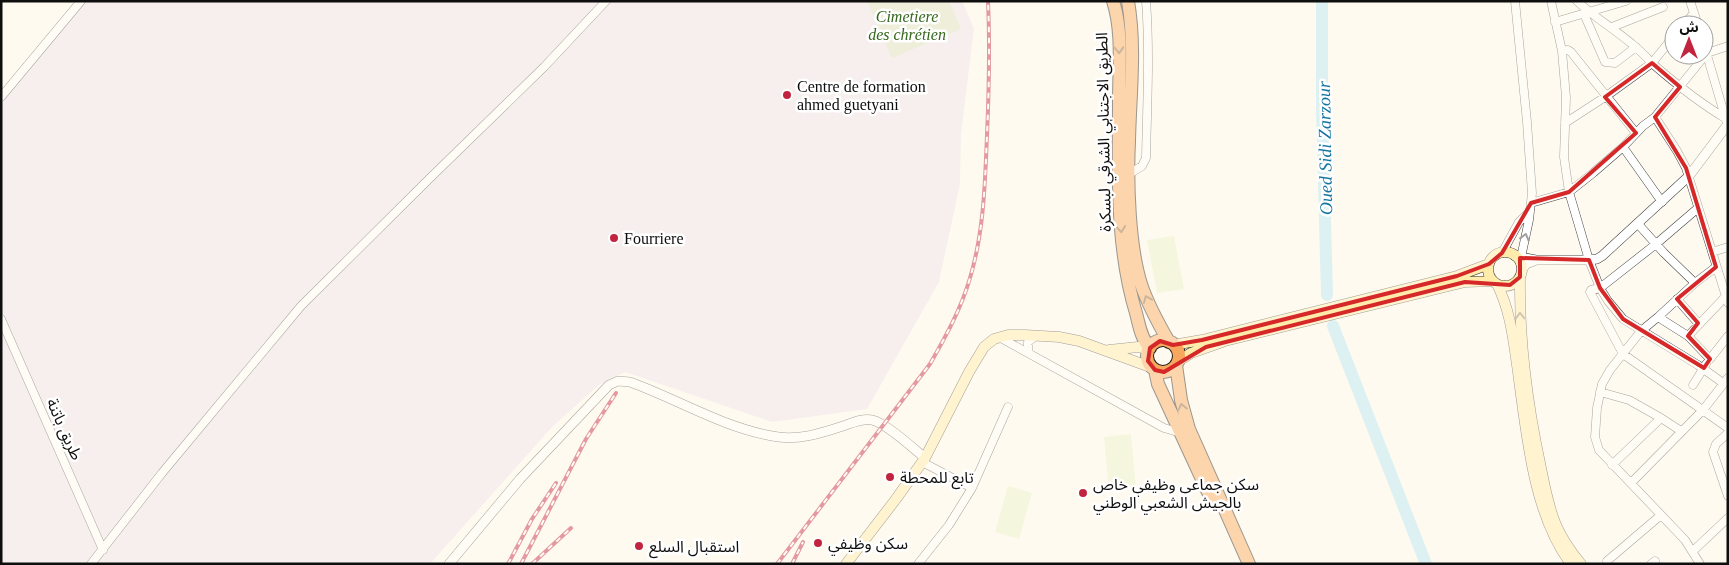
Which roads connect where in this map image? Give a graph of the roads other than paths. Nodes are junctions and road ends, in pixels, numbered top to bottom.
1 (81, 1) edge
2 (606, 1) edge
3 (1113, 1) edge
4 (1128, 1) edge
5 (1146, 1) edge
6 (1515, 1) edge
7 (1551, 1) edge
8 (1577, 1) edge
9 (1626, 1) edge
10 (1690, 1) edge
11 (1663, 7) dead end
12 (1586, 13) junction
13 (1694, 13) edge
14 (1555, 22) junction
15 (1612, 27) junction
16 (1728, 46) edge
17 (1636, 47) junction
18 (1664, 48) edge
19 (1562, 51) junction
20 (1714, 51) edge
21 (1652, 63) junction
22 (1698, 65) edge
23 (1710, 65) edge
24 (1680, 87) junction
25 (1, 97) edge
26 (1605, 97) junction
27 (1654, 117) junction
28 (1727, 122) edge
29 (1565, 123) junction
30 (1636, 133) junction
31 (1624, 147) junction
32 (1129, 174) junction
33 (1689, 176) junction
34 (1569, 192) junction
35 (1662, 202) junction
36 (1531, 203) junction
37 (1698, 208) junction
38 (1530, 211) junction
39 (1638, 224) junction
40 (1656, 244) junction
41 (1728, 247) edge
42 (1502, 252) junction
43 (1712, 252) junction
44 (1589, 260) junction
45 (1488, 264) junction
46 (1519, 264) junction
47 (1716, 267) junction
48 (1724, 280) edge
49 (1495, 283) junction
50 (1695, 283) junction
51 (1600, 288) junction
52 (1677, 299) junction
53 (1727, 299) edge
54 (1658, 317) junction
55 (1, 319) edge
56 (1698, 323) junction
57 (1641, 331) junction
58 (1037, 336) junction
59 (1688, 336) junction
60 (1728, 336) edge
61 (999, 337) junction
62 (1171, 343) junction
63 (1149, 348) junction
64 (1105, 351) junction
65 (1028, 353) junction
66 (1623, 354) junction
67 (1710, 358) junction
68 (1176, 364) junction
69 (1704, 368) junction
70 (1154, 369) junction
71 (1725, 380) edge
72 (1693, 385) dead end
73 (1600, 392) junction
74 (1008, 407) dead end
75 (1703, 410) junction
76 (1661, 418) junction
77 (1728, 428) edge
78 (1681, 431) junction
79 (1181, 433) junction
80 (1728, 433) edge
81 (923, 460) junction
82 (1612, 465) junction
83 (1631, 483) junction
84 (972, 488) junction
85 (1728, 496) edge
86 (1661, 516) junction
87 (1728, 518) edge
88 (103, 550) junction
89 (1693, 551) junction
90 (1607, 561) dead end
91 (91, 564) edge
92 (450, 564) edge
93 (846, 564) edge
94 (918, 564) edge
95 (1240, 564) edge
96 (1249, 564) edge
97 (1571, 564) edge
98 (1581, 564) edge
99 (1700, 564) edge

1 - 25 street
2 - 88 street
3 -> 63 highway, الطريق الاجتنابي الشرقي لبسكرة
4 - 32 highway, الطريق الاجتنابي الشرقي لبسكرة
5 - 32 street
6 - 36 street
7 - 14 street
8 - 12 street
9 - 12 street
10 - 13 street
11 - 15 street
12 - 14 street
12 - 15 street
12 - 17 street
14 - 19 street
15 - 17 street
16 - 20 street
17 - 21 street
18 - 21 street
19 - 26 street
19 - 29 street
21 - 24 street
21 - 26 street
22 - 24 street
23 - 28 street
24 - 27 street
24 - 28 street
26 - 29 street
26 - 30 street
27 - 30 street
27 - 33 street
28 - 33 street
29 - 34 street
30 - 31 street
31 - 34 street
31 - 35 street
62 -> 32 highway, الطريق الاجتنابي الشرقي لبسكرة
33 - 35 street
33 - 37 street
34 - 36 street
34 - 44 street
35 - 39 street
36 - 38 street
37 - 40 street
37 - 43 street
38 - 42 street
46 -> 38 street
39 - 40 street
39 - 44 street
40 - 50 street
40 - 51 street
41 - 43 street
42 - 45 main road
42 - 46 main road
43 - 47 street
44 - 46 street
44 - 51 street
45 - 49 main road
45 - 62 main road
46 - 49 main road
98 -> 46 main road
47 - 48 street
47 - 50 street
48 - 53 street
49 - 68 main road
49 - 97 main road
50 - 52 street
51 - 57 street
51 - 66 street
52 - 54 street
52 - 56 street
53 - 56 street
54 - 57 street
54 - 59 street
55 - 88 street, طريق باتنة
56 - 59 street
57 - 66 street
57 - 69 street
58 - 61 main road
58 - 64 main road
58 - 65 street
59 - 67 street
60 - 67 street
61 - 65 street
61 - 81 main road
62 - 63 highway
62 - 68 highway
63 - 64 main road
63 - 70 highway
64 - 70 main road
65 - 79 street
66 - 73 street
66 - 75 street
67 - 69 street
68 - 70 highway
96 -> 68 highway
69 - 71 street
69 - 72 street
70 - 79 highway
71 - 75 street
73 - 76 street
73 - 82 street
74 - 84 street
75 - 77 street
75 - 78 street
76 - 78 street
76 - 82 street
78 - 83 street
79 - 95 highway
80 - 85 street
81 - 84 street
81 - 92 street
81 - 93 main road
82 - 83 street
83 - 86 street
84 - 94 street
86 - 89 street
86 - 90 street
87 - 89 street
88 - 91 street
89 - 99 street

